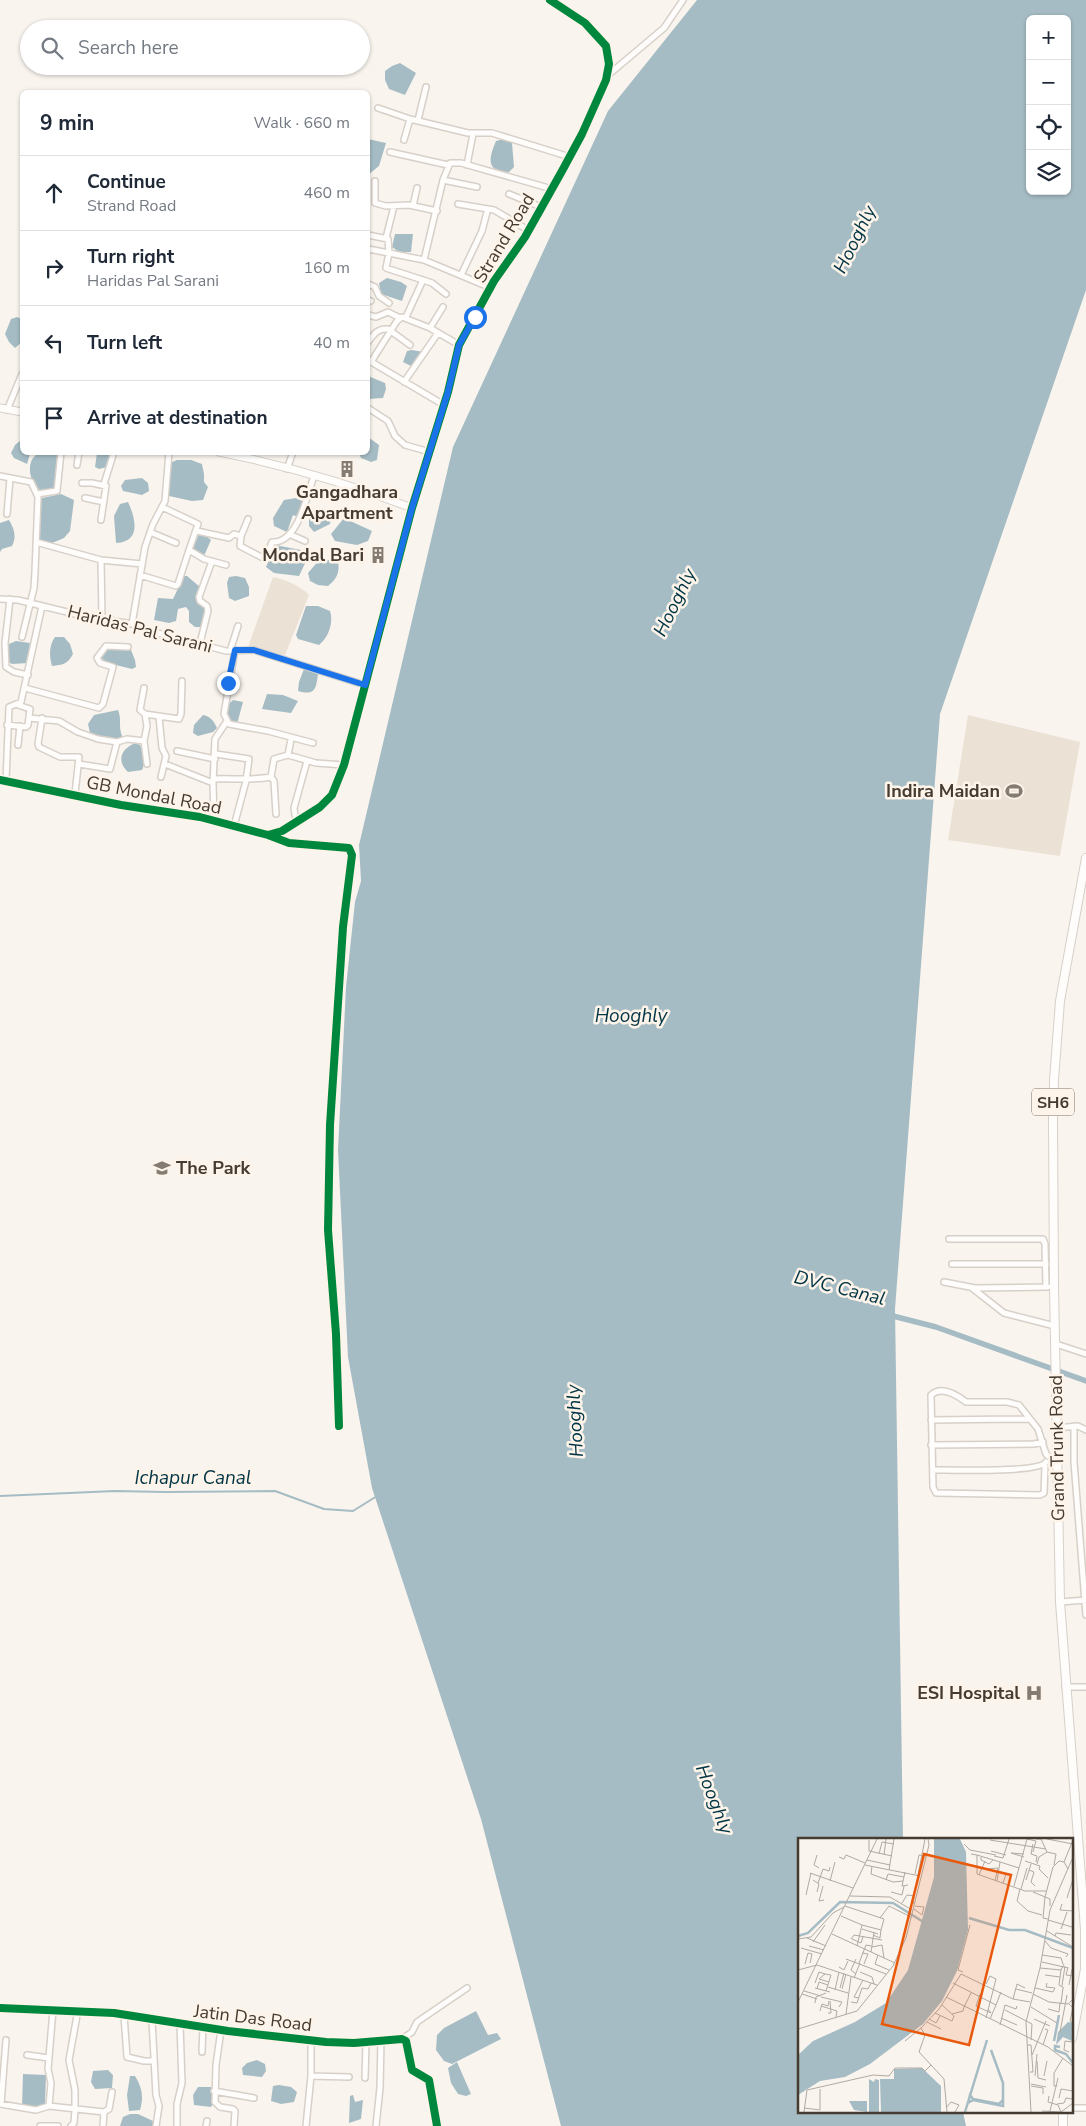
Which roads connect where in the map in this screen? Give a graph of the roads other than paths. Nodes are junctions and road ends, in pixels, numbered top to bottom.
1 (550, 0) edge
2 (683, 0) edge
3 (607, 76) junction
4 (426, 87) dead end
5 (378, 108) dead end
6 (410, 119) junction
7 (418, 120) junction
8 (473, 134) junction
9 (404, 140) dead end
10 (390, 152) dead end
11 (570, 157) junction
12 (448, 165) junction
13 (467, 165) junction
14 (443, 180) junction
15 (376, 181) dead end
16 (477, 187) dead end
17 (417, 188) dead end
18 (552, 189) junction
19 (509, 194) dead end
20 (458, 204) dead end
21 (394, 206) junction
22 (413, 206) junction
23 (541, 207) junction
24 (437, 211) junction
25 (487, 212) dead end
26 (528, 230) junction
27 (370, 235) edge
28 (386, 238) junction
29 (370, 249) edge
30 (389, 253) junction
31 (424, 260) junction
32 (461, 275) junction
33 (423, 280) junction
34 (370, 285) edge
35 (491, 288) junction
36 (446, 294) dead end
37 (389, 303) dead end
38 (443, 307) dead end
39 (370, 316) edge
40 (403, 318) junction
41 (430, 328) junction
42 (391, 331) junction
43 (438, 333) junction
44 (370, 340) edge
45 (410, 345) dead end
46 (459, 345) junction
47 (370, 360) edge
48 (370, 362) edge
49 (20, 378) edge
50 (404, 382) junction
51 (444, 405) junction
52 (4, 409) edge
53 (370, 409) edge
54 (20, 412) edge
55 (430, 452) junction
56 (61, 455) edge
57 (79, 455) edge
58 (113, 455) edge
59 (169, 455) edge
60 (243, 455) edge
61 (293, 455) edge
62 (77, 465) dead end
63 (287, 469) junction
64 (0, 476) edge
65 (314, 476) junction
66 (10, 478) junction
67 (82, 484) dead end
68 (104, 484) junction
69 (37, 494) junction
70 (85, 498) dead end
71 (104, 502) junction
72 (162, 507) junction
73 (412, 508) junction
74 (7, 514) dead end
75 (248, 519) dead end
76 (101, 520) dead end
77 (196, 531) junction
78 (150, 532) junction
79 (289, 534) junction
80 (241, 536) junction
81 (305, 541) dead end
82 (36, 542) junction
83 (176, 543) dead end
84 (189, 550) junction
85 (101, 560) junction
86 (212, 561) junction
87 (142, 564) junction
88 (226, 565) dead end
89 (140, 575) junction
90 (0, 599) edge
91 (10, 599) junction
92 (30, 603) junction
93 (42, 606) junction
94 (102, 619) junction
95 (0, 622) edge
96 (7, 623) junction
97 (132, 624) junction
98 (238, 626) dead end
99 (22, 637) dead end
100 (200, 643) junction
101 (128, 647) dead end
102 (2, 650) edge
103 (232, 651) junction
104 (2, 664) edge
105 (28, 676) junction
106 (182, 681) dead end
107 (365, 685) junction
108 (25, 688) junction
109 (144, 688) dead end
110 (18, 705) junction
111 (144, 714) junction
112 (159, 717) junction
113 (30, 718) junction
114 (42, 718) junction
115 (227, 722) junction
116 (7, 725) junction
117 (20, 726) junction
118 (291, 738) junction
119 (144, 741) junction
120 (118, 742) junction
121 (313, 743) dead end
122 (18, 745) dead end
123 (176, 751) dead end
124 (288, 755) junction
125 (215, 756) junction
126 (307, 760) junction
127 (80, 764) junction
128 (147, 764) dead end
129 (165, 764) junction
130 (344, 765) junction
131 (161, 777) dead end
132 (271, 777) junction
133 (3, 780) edge
134 (213, 781) junction
135 (246, 781) junction
136 (75, 794) junction
137 (276, 814) dead end
138 (214, 821) junction
139 (299, 822) junction
140 (234, 826) junction
141 (268, 835) junction
142 (1086, 858) edge
143 (949, 1239) dead end
144 (952, 1264) dead end
145 (1046, 1264) junction
146 (944, 1282) dead end
147 (1050, 1287) junction
148 (972, 1288) junction
149 (1055, 1326) junction
150 (1056, 1346) junction
151 (1086, 1354) edge
152 (1030, 1419) junction
153 (931, 1420) junction
154 (1056, 1425) junction
155 (339, 1426) dead end
156 (1074, 1426) junction
157 (1086, 1430) edge
158 (1043, 1442) junction
159 (931, 1445) junction
160 (1046, 1454) junction
161 (1056, 1458) junction
162 (1045, 1465) junction
163 (933, 1470) junction
164 (1085, 1600) edge
165 (1060, 1602) junction
166 (1086, 1615) edge
167 (1065, 1687) junction
168 (1086, 1687) edge
169 (1082, 1855) edge
170 (468, 1988) dead end
171 (0, 2008) edge
172 (53, 2010) junction
173 (78, 2010) junction
174 (124, 2015) junction
175 (152, 2020) junction
176 (180, 2024) junction
177 (1074, 2026) edge
178 (203, 2027) junction
179 (221, 2030) junction
180 (402, 2038) junction
181 (6, 2040) dead end
182 (381, 2040) junction
183 (311, 2041) junction
184 (366, 2042) junction
185 (202, 2052) dead end
186 (27, 2055) dead end
187 (49, 2058) junction
188 (153, 2060) junction
189 (312, 2076) junction
190 (349, 2077) dead end
191 (365, 2078) dead end
192 (214, 2091) junction
193 (112, 2092) dead end
194 (254, 2098) dead end
195 (1, 2104) edge
196 (49, 2106) junction
197 (75, 2110) junction
198 (104, 2112) junction
199 (40, 2126) edge
200 (58, 2126) edge
201 (71, 2126) edge
202 (102, 2126) edge
203 (156, 2126) edge
204 (177, 2126) edge
205 (234, 2126) edge
206 (306, 2126) edge
207 (376, 2126) edge
208 (436, 2126) edge

1 - 3 street, Strand Road
2 - 3 street
3 - 11 street, Strand Road
4 - 7 street
5 - 6 street
6 - 7 street
6 - 9 street
7 - 8 street
8 - 11 street
8 - 13 street
10 - 12 street
11 - 18 street, Strand Road
12 - 13 street
12 - 14 street
13 - 18 street
14 - 16 street
14 - 24 street
15 - 21 street
17 - 22 street
18 - 23 street, Strand Road
19 - 23 street
20 - 26 street
21 - 22 street
21 - 28 street
22 - 24 street
23 - 26 street, Strand Road
24 - 31 street
25 - 32 street
26 - 35 street, Strand Road
27 - 28 street
28 - 30 street
29 - 30 street
30 - 31 street
30 - 33 street
31 - 32 street
32 - 35 street
33 - 36 street
33 - 40 street
34 - 37 street
35 - 46 street, Strand Road
38 - 41 street
39 - 40 street
40 - 41 street
40 - 42 street
41 - 43 street
42 - 44 street
42 - 45 street
42 - 47 street
43 - 46 street
43 - 50 street
46 - 51 street, Strand Road
48 - 50 street
49 - 52 street
50 - 51 street
51 - 55 street, Strand Road
52 - 54 street
53 - 55 street
55 - 73 street, Strand Road
56 - 69 street
57 - 62 street
58 - 68 street
59 - 72 street
60 - 63 street
61 - 63 street
63 - 65 street
64 - 66 street
65 - 73 street
65 - 79 street
66 - 69 street
66 - 74 street
67 - 68 street
68 - 71 street
69 - 82 street
70 - 71 street
71 - 76 street
72 - 77 street
72 - 78 street
73 - 107 street, Strand Road
75 - 80 street
77 - 80 street
77 - 84 street
78 - 83 street
78 - 87 street
79 - 80 street
79 - 81 street
82 - 85 street
82 - 92 street
84 - 86 street
84 - 89 street
85 - 87 street
85 - 94 street
86 - 88 street
86 - 100 street
87 - 89 street
89 - 97 street
90 - 91 street, Haridas Pal Sarani
91 - 92 street, Haridas Pal Sarani
91 - 96 street
92 - 93 street, Haridas Pal Sarani
92 - 99 street
93 - 94 street, Haridas Pal Sarani
93 - 105 street
94 - 97 street, Haridas Pal Sarani
95 - 96 street
96 - 102 street
97 - 100 street, Haridas Pal Sarani
98 - 103 street
100 - 103 street, Haridas Pal Sarani
101 - 108 street
102 - 104 street
103 - 107 street, Haridas Pal Sarani
103 - 115 street
104 - 105 street
105 - 108 street
106 - 112 street
107 - 130 street, Strand Road
108 - 110 street
109 - 111 street
110 - 113 street
110 - 116 street
111 - 112 street
111 - 119 street
112 - 129 street
113 - 114 street
113 - 117 street
114 - 120 street
114 - 127 street
115 - 118 street
115 - 125 street
116 - 117 street
116 - 133 street
117 - 122 street
118 - 121 street
118 - 124 street
119 - 120 street
119 - 128 street
120 - 127 street
123 - 125 street
124 - 126 street
124 - 132 street
125 - 134 street
125 - 135 street
126 - 130 street
126 - 139 street
127 - 136 street
129 - 131 street
129 - 134 street
130 - 139 street, Strand Road
132 - 135 street
132 - 137 street
133 - 136 street, GB Mondal Road
134 - 135 street
134 - 138 street
135 - 140 street
136 - 138 street, GB Mondal Road
138 - 140 street, GB Mondal Road
139 - 141 street
140 - 141 street, GB Mondal Road
141 - 155 street
142 - 147 main road, Grand Trunk Road / SH6
143 - 145 street
144 - 145 street
145 - 147 street
146 - 148 street
147 - 148 street
147 - 149 main road, Grand Trunk Road / SH6
148 - 149 street
149 - 150 main road, Grand Trunk Road / SH6
150 - 151 street
150 - 154 main road, Grand Trunk Road / SH6
152 - 153 street
152 - 153 street
152 - 158 street
153 - 159 street
154 - 156 street
154 - 161 main road, Grand Trunk Road / SH6
156 - 157 street
156 - 164 street
158 - 159 street
158 - 160 street
159 - 163 street
160 - 161 street
160 - 162 street
161 - 165 main road, Grand Trunk Road / SH6
162 - 163 street
162 - 163 street
164 - 165 street
164 - 166 street
165 - 167 main road, Grand Trunk Road / SH6
167 - 168 street
167 - 169 main road, Grand Trunk Road / SH6
169 - 177 main road, Grand Trunk Road / SH6
170 - 180 street
171 - 172 street, Jatin Das Road
172 - 173 street, Jatin Das Road
172 - 187 street
173 - 174 street, Jatin Das Road
173 - 197 street
174 - 175 street, Jatin Das Road
174 - 188 street
175 - 176 street, Jatin Das Road
175 - 188 street
176 - 178 street, Jatin Das Road
176 - 204 street
178 - 179 street, Jatin Das Road
178 - 185 street
179 - 183 street, Jatin Das Road
179 - 192 street
180 - 182 street, Jatin Das Road
180 - 208 street
181 - 195 street
182 - 184 street, Jatin Das Road
182 - 207 street
183 - 184 street, Jatin Das Road
183 - 189 street
184 - 191 street
186 - 187 street
187 - 196 street
188 - 203 street
189 - 190 street
189 - 206 street
192 - 194 street
192 - 205 street
193 - 198 street
195 - 196 street
196 - 197 street
197 - 198 street
197 - 201 street
198 - 202 street
199 - 200 street

